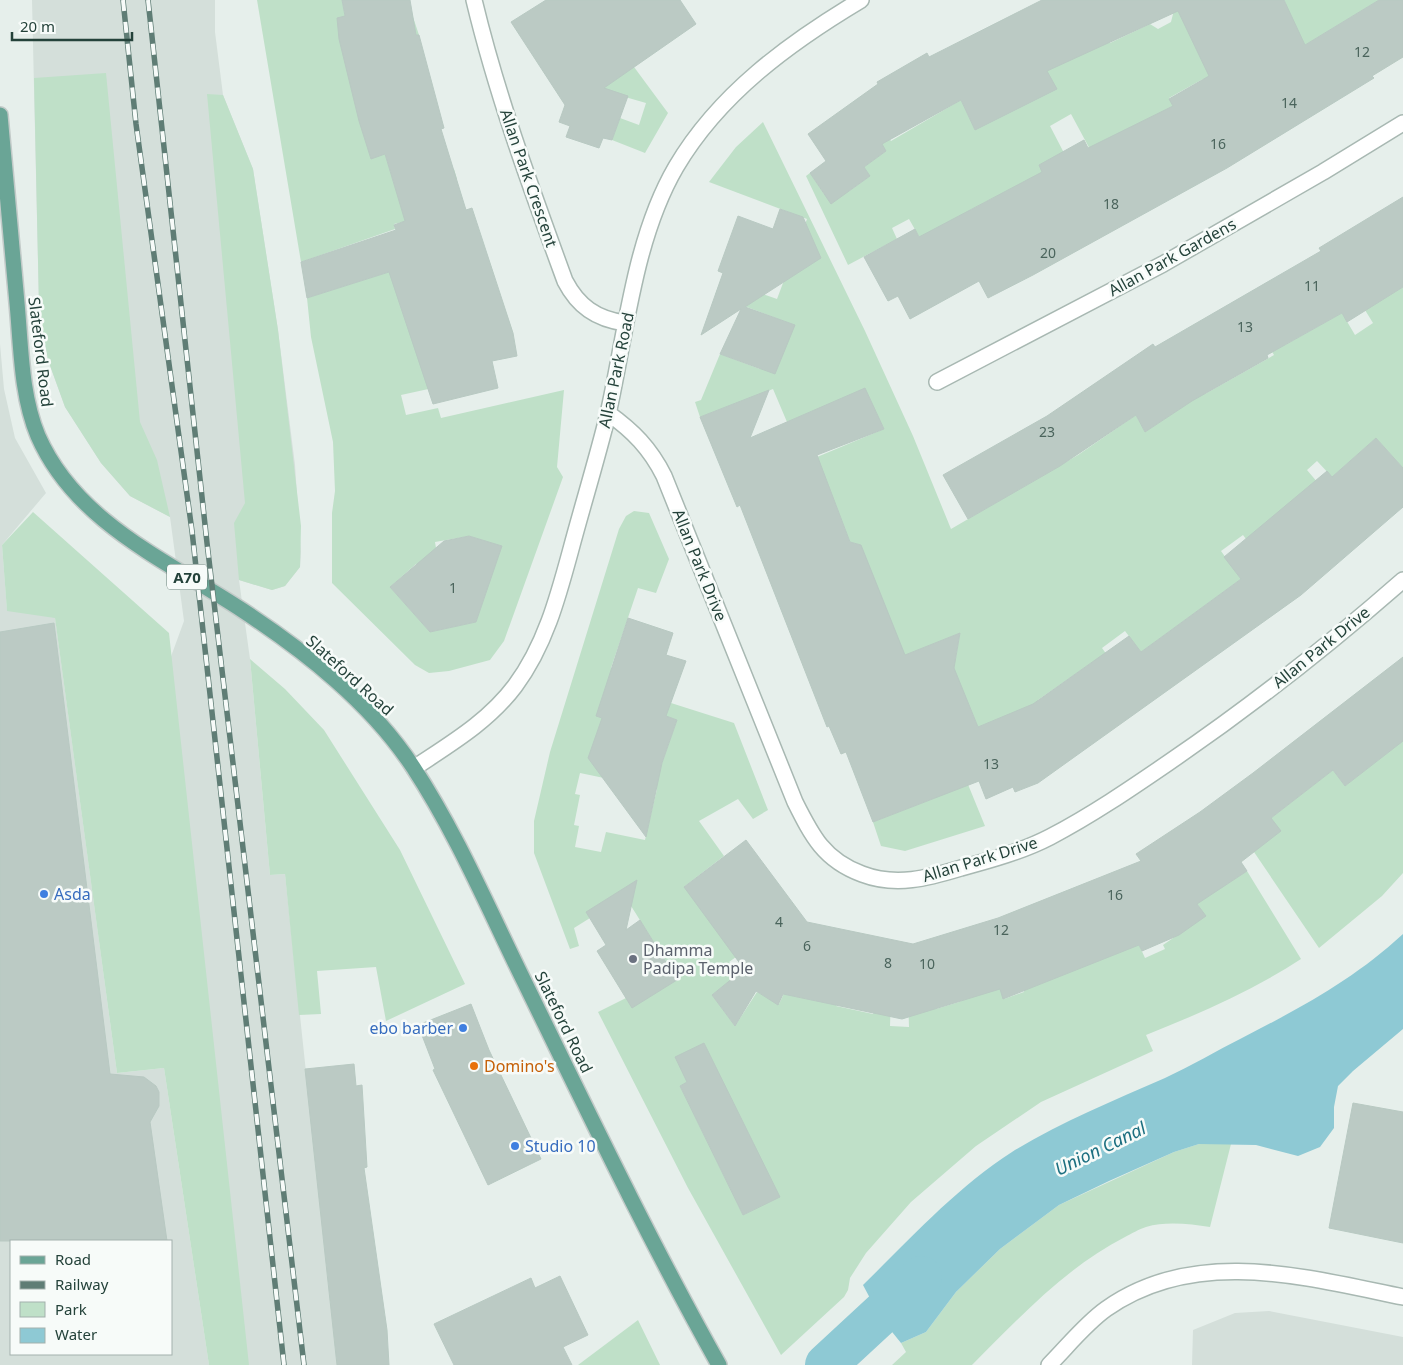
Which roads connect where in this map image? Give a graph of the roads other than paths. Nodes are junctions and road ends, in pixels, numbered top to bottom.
1 (474, 0) edge
2 (861, 0) edge
3 (0, 115) edge
4 (1403, 123) edge
5 (625, 324) junction
6 (937, 382) dead end
7 (608, 414) junction
8 (1403, 580) edge
9 (414, 768) junction
10 (1403, 1297) edge
11 (719, 1365) edge
12 (1049, 1365) edge

1 - 5 street, Allan Park Crescent
2 - 5 street, Allan Park Road
3 - 9 main road, Slateford Road / A70
4 - 6 street, Allan Park Gardens
5 - 7 street, Allan Park Road
7 - 8 street, Allan Park Drive
7 - 9 street, Allan Park Road
9 - 11 main road, Slateford Road / A70
10 - 12 street

